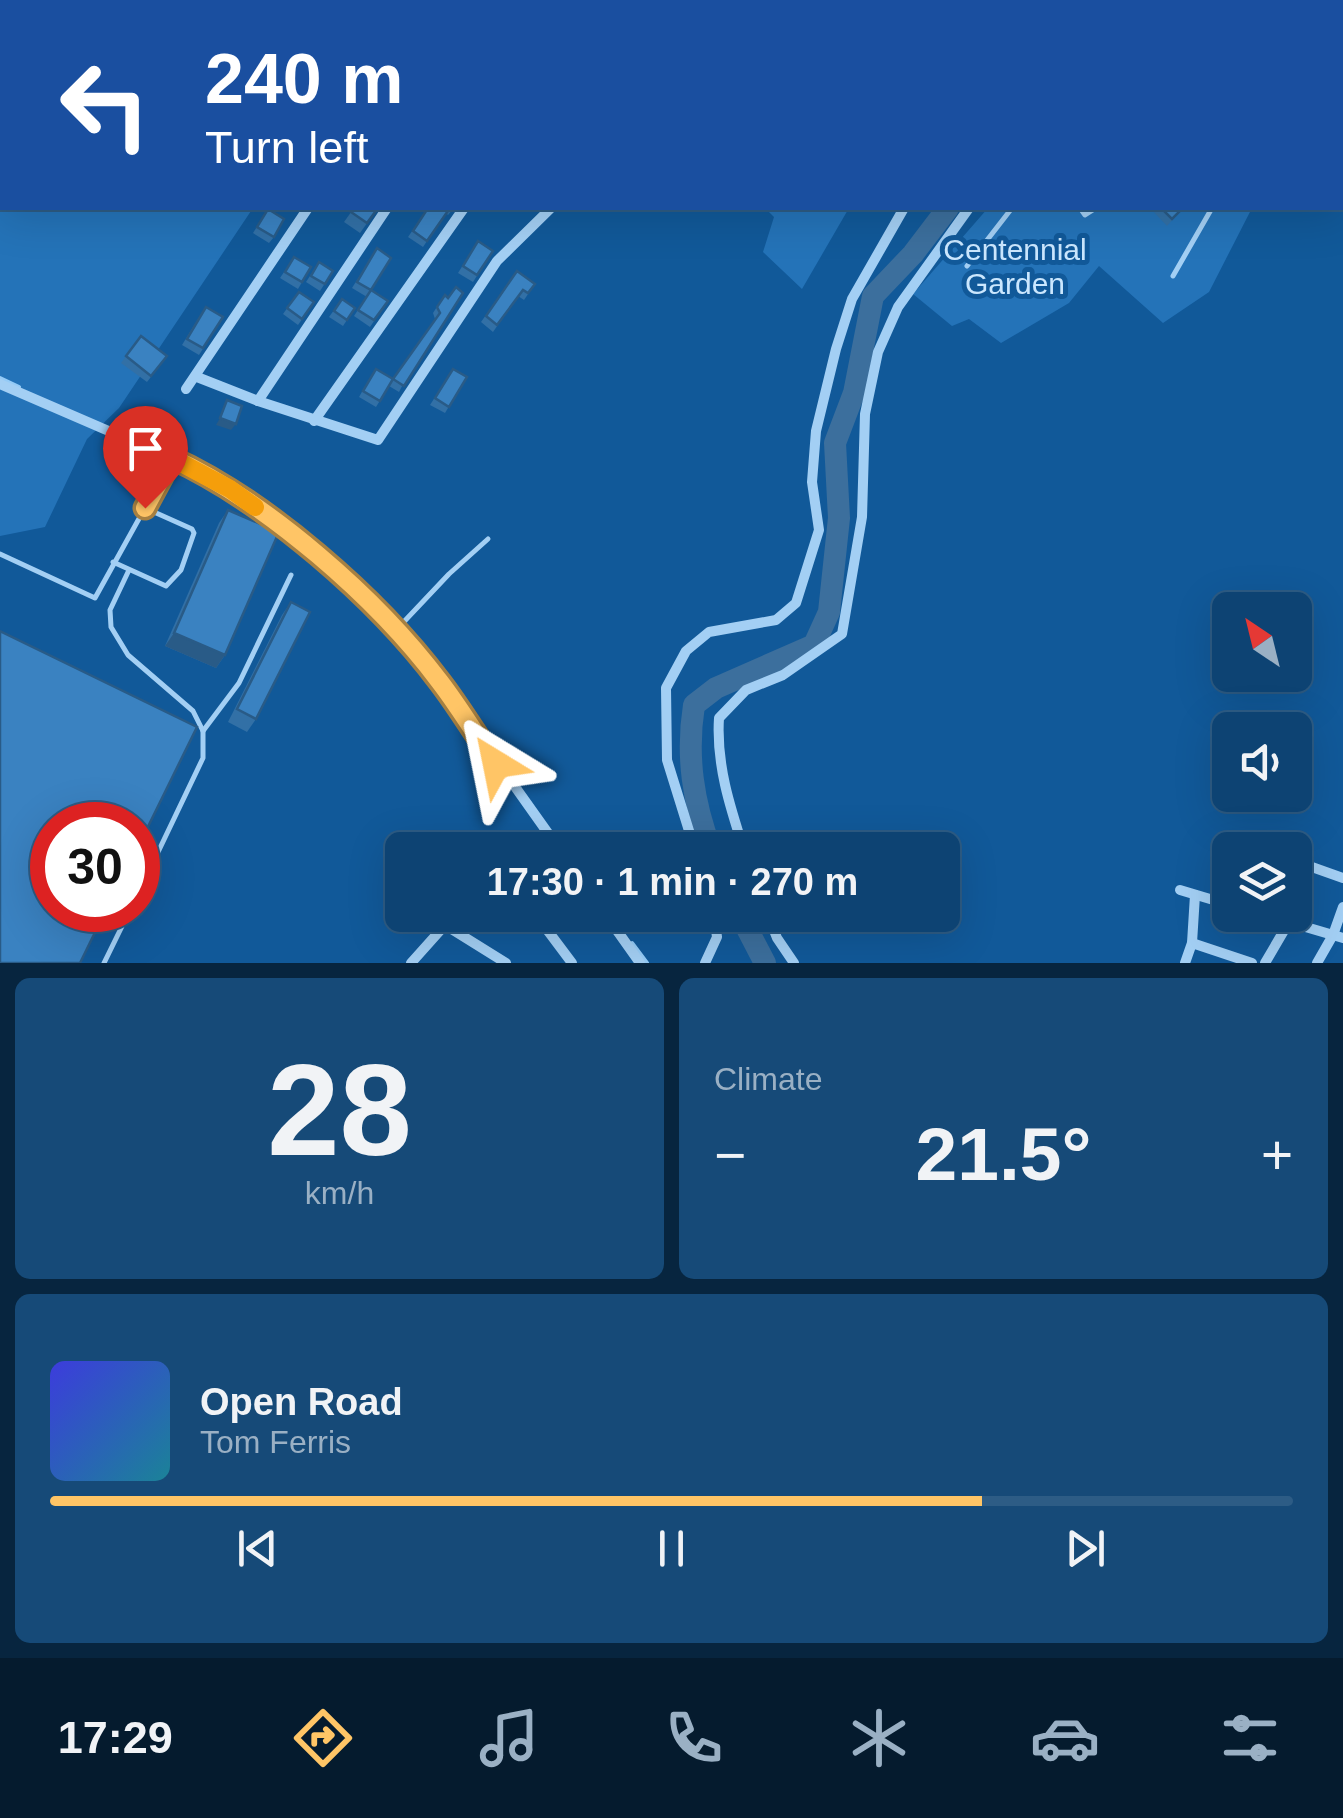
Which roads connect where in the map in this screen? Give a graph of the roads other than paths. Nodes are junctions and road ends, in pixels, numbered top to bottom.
1 (338, 0) edge
2 (348, 0) edge
3 (307, 210) edge
4 (386, 210) edge
5 (463, 210) edge
6 (549, 210) edge
7 (903, 210) edge
8 (969, 210) edge
9 (1010, 210) edge
10 (1211, 210) edge
11 (968, 266) dead end
12 (1173, 276) dead end
13 (197, 377) junction
14 (0, 384) edge
15 (186, 389) dead end
16 (258, 401) junction
17 (314, 421) junction
18 (172, 458) junction
19 (145, 508) junction
20 (488, 539) dead end
21 (0, 554) edge
22 (113, 562) junction
23 (129, 570) junction
24 (291, 575) dead end
25 (396, 630) junction
26 (203, 731) junction
27 (547, 832) edge
28 (689, 832) edge
29 (738, 832) edge
30 (160, 849) edge
31 (1312, 867) edge
32 (1343, 878) edge
33 (1180, 890) dead end
34 (1195, 895) junction
35 (1212, 900) edge
36 (1343, 907) edge
37 (1312, 929) edge
38 (119, 932) edge
39 (439, 932) edge
40 (456, 932) edge
41 (548, 932) edge
42 (618, 932) edge
43 (715, 932) edge
44 (775, 932) edge
45 (1282, 932) edge
46 (1338, 936) edge
47 (1192, 943) junction
48 (568, 962) edge
49 (104, 963) edge
50 (411, 963) edge
51 (506, 963) edge
52 (640, 963) edge
53 (705, 963) edge
54 (794, 963) edge
55 (1184, 963) edge
56 (1252, 963) edge
57 (1265, 963) edge
58 (1316, 963) edge

1 - 2 street
3 - 13 street
4 - 16 street
5 - 17 street
6 - 17 street
7 - 28 street
8 - 29 street
9 - 11 lane
10 - 12 lane
13 - 15 street
13 - 16 street
14 - 18 street
16 - 17 street
18 - 19 lane
18 - 25 street
19 - 22 lane
19 - 23 lane
20 - 25 lane
21 - 22 lane
22 - 23 lane
23 - 26 lane
24 - 26 lane
25 - 27 street
26 - 30 lane
31 - 32 street
33 - 34 street
34 - 35 street
34 - 47 street
36 - 46 street
37 - 46 street
38 - 49 lane
39 - 50 street
40 - 51 street
41 - 48 street
42 - 52 street
43 - 53 street
44 - 54 street
45 - 57 street
46 - 58 street
47 - 55 street
47 - 56 street

